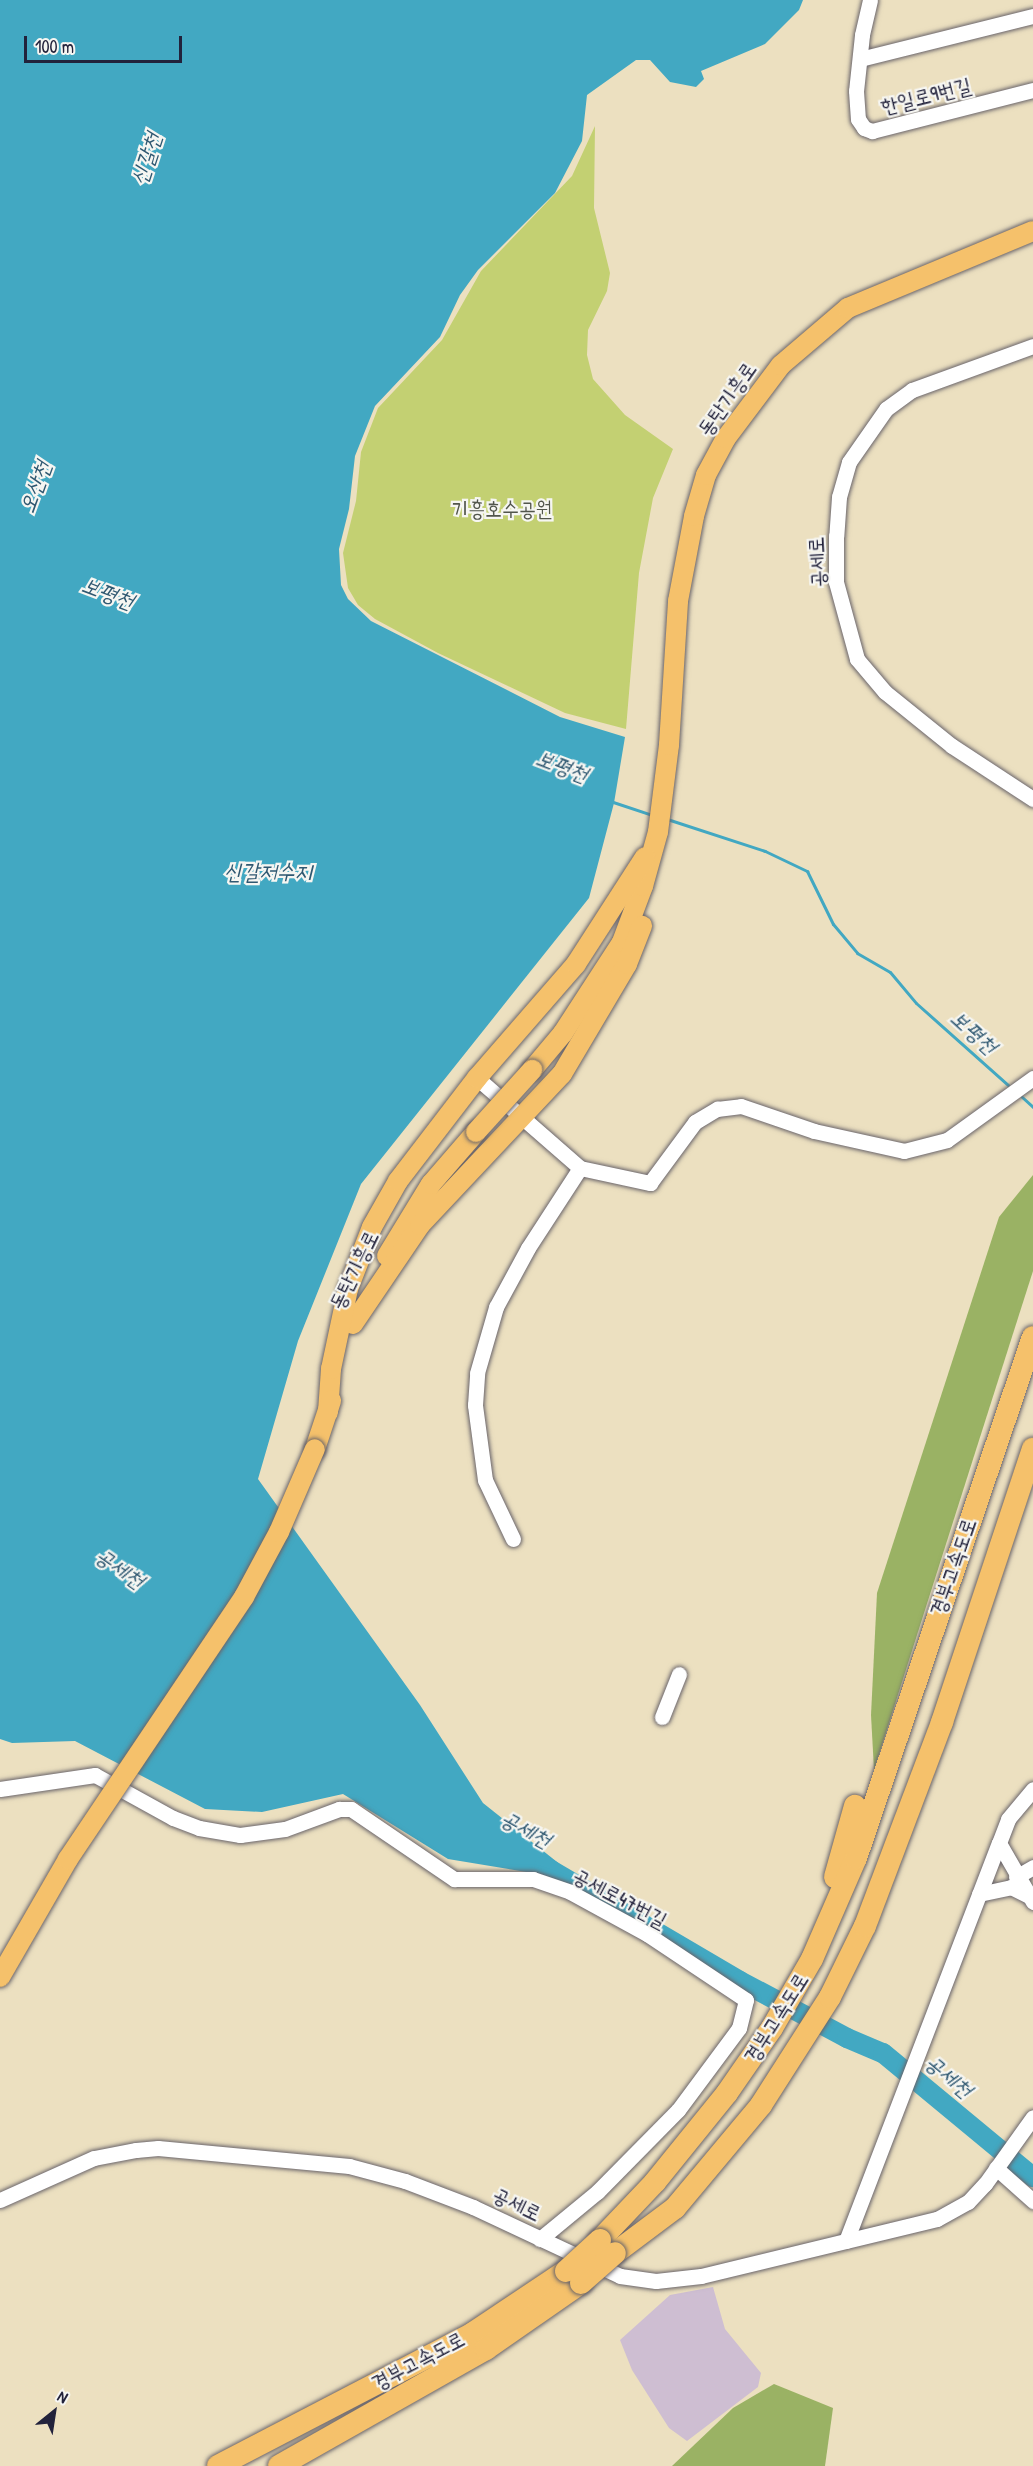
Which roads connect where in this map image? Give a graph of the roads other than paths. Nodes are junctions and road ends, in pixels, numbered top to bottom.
1 (870, 0) edge
2 (1033, 16) edge
3 (860, 59) junction
4 (1033, 90) edge
5 (1033, 231) edge
6 (1033, 346) edge
7 (1033, 800) edge
8 (657, 837) junction
9 (477, 1078) junction
10 (1033, 1078) edge
11 (524, 1119) junction
12 (580, 1168) junction
13 (353, 1323) junction
14 (1033, 1337) edge
15 (328, 1412) junction
16 (1033, 1449) edge
17 (513, 1539) dead end
18 (679, 1674) dead end
19 (662, 1717) dead end
20 (0, 1789) edge
21 (1033, 1789) edge
22 (855, 1806) dead end
23 (999, 1843) junction
24 (1033, 1867) edge
25 (1016, 1877) junction
26 (979, 1894) junction
27 (1030, 1899) edge
28 (812, 1959) junction
29 (0, 1977) edge
30 (1027, 2129) edge
31 (996, 2168) junction
32 (0, 2200) edge
33 (1033, 2201) edge
34 (540, 2239) junction
35 (846, 2241) junction
36 (608, 2246) junction
37 (573, 2277) junction
38 (218, 2466) edge
39 (279, 2466) edge

1 - 3 street
2 - 3 street
3 - 4 street, 한일로9번길
5 - 8 main road, 동탄기흥로
6 - 7 street, 공세로
8 - 9 main road
8 - 11 main road
8 - 13 main road, 동탄기흥로, bridge
9 - 11 street
9 - 15 main road
10 - 12 street
11 - 12 street
11 - 13 main road
12 - 17 street
13 - 15 main road, 동탄기흥로
14 - 28 highway, 경부고속도로
15 - 29 main road, 동탄기흥로, bridge
16 - 36 highway, 경부고속도로
18 - 19 street
20 - 34 street, 공세로47번길
21 - 23 street
22 - 28 highway
23 - 25 street
23 - 26 street
24 - 25 street
25 - 27 street
26 - 27 street
26 - 35 street
28 - 36 highway, 경부고속도로
30 - 31 street, 공세로
31 - 33 street
31 - 35 street, 공세로
32 - 34 street, 공세로
34 - 35 street, 공세로
36 - 37 highway, 경부고속도로, bridge
37 - 38 highway, 경부고속도로
37 - 39 highway, 경부고속도로

